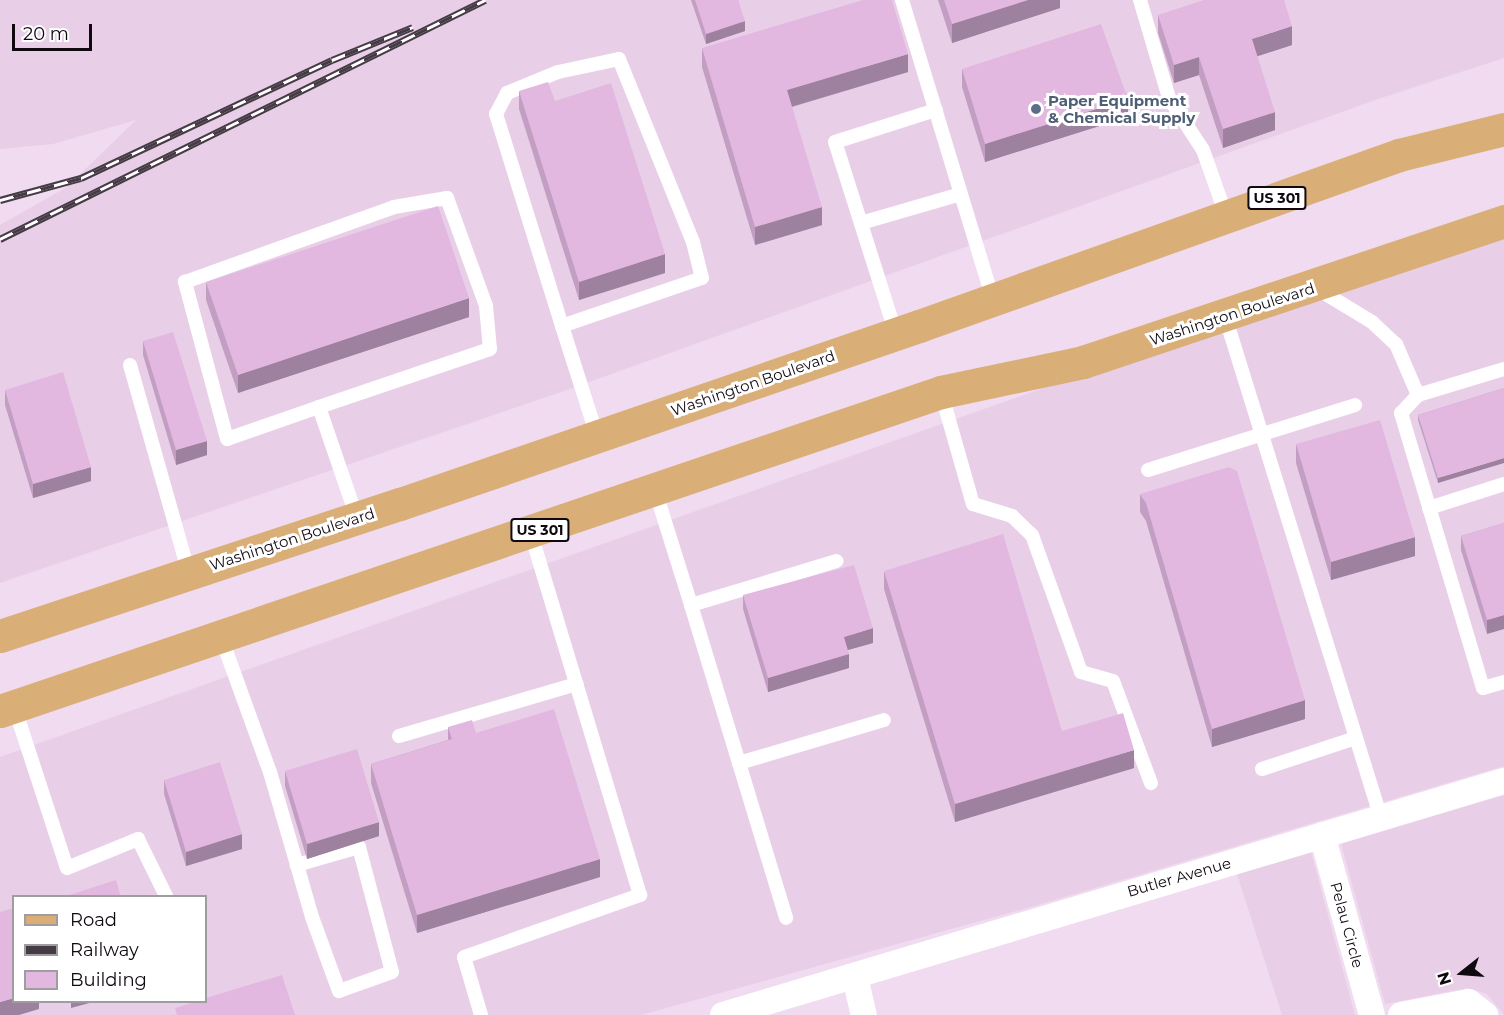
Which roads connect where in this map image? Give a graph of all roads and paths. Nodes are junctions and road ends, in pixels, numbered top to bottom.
1 (902, 0) edge
2 (1140, 0) edge
3 (936, 110) junction
4 (1504, 129) edge
5 (961, 194) junction
6 (1226, 215) junction
7 (1504, 221) edge
8 (861, 223) junction
9 (1314, 287) junction
10 (993, 299) junction
11 (1225, 316) junction
12 (562, 326) junction
13 (896, 334) junction
14 (130, 365) dead end
15 (1504, 369) edge
16 (941, 392) junction
17 (1418, 395) junction
18 (1355, 405) dead end
19 (319, 407) junction
20 (597, 436) junction
21 (1262, 436) junction
22 (1148, 470) dead end
23 (1504, 484) edge
24 (655, 490) junction
25 (1429, 508) junction
26 (357, 518) junction
27 (531, 533) junction
28 (837, 561) dead end
29 (189, 573) junction
30 (691, 605) junction
31 (0, 636) edge
32 (221, 637) junction
33 (1504, 682) edge
34 (577, 684) junction
35 (7, 709) edge
36 (884, 720) dead end
37 (399, 736) dead end
38 (1356, 738) junction
39 (739, 763) junction
40 (1262, 769) dead end
41 (1504, 781) edge
42 (1151, 783) dead end
43 (1381, 818) junction
44 (1323, 835) junction
45 (297, 865) junction
46 (165, 895) edge
47 (786, 918) dead end
48 (855, 977) junction
49 (481, 1015) edge
50 (723, 1015) edge
51 (864, 1015) edge
52 (1372, 1015) edge
53 (1401, 1015) edge
54 (1485, 1015) edge

1 - 3 lane
2 - 6 lane
3 - 5 lane
3 - 8 lane
4 - 6 main road, Washington Boulevard / US 301
5 - 8 lane
5 - 10 lane
6 - 10 main road, Washington Boulevard / US 301
7 - 9 main road, Washington Boulevard / US 301
8 - 13 lane
9 - 11 main road, Washington Boulevard / US 301
9 - 17 lane
10 - 13 main road, Washington Boulevard / US 301
11 - 16 main road, Washington Boulevard / US 301
11 - 21 lane
12 - 12 lane
12 - 20 lane
13 - 20 main road, Washington Boulevard / US 301
14 - 29 lane
15 - 17 lane
16 - 24 main road, Washington Boulevard / US 301
16 - 42 lane
17 - 25 lane
18 - 21 lane
19 - 19 lane
19 - 26 lane
20 - 26 main road, Washington Boulevard / US 301
21 - 22 lane
21 - 38 lane
23 - 25 lane
24 - 27 main road, Washington Boulevard / US 301
24 - 30 lane
25 - 33 lane
26 - 29 main road, Washington Boulevard / US 301
27 - 32 main road, Washington Boulevard / US 301
27 - 34 lane
28 - 30 lane
29 - 31 main road, Washington Boulevard / US 301
30 - 39 lane
32 - 35 main road, Washington Boulevard / US 301
32 - 45 lane
34 - 37 lane
34 - 49 lane
35 - 46 lane
36 - 39 lane
38 - 40 lane
38 - 43 lane
39 - 47 lane
41 - 43 street, Butler Avenue
43 - 44 street, Butler Avenue
44 - 48 street, Butler Avenue
44 - 52 street, Pelau Circle
45 - 45 lane
48 - 50 street, Butler Avenue
48 - 51 street
53 - 54 street

